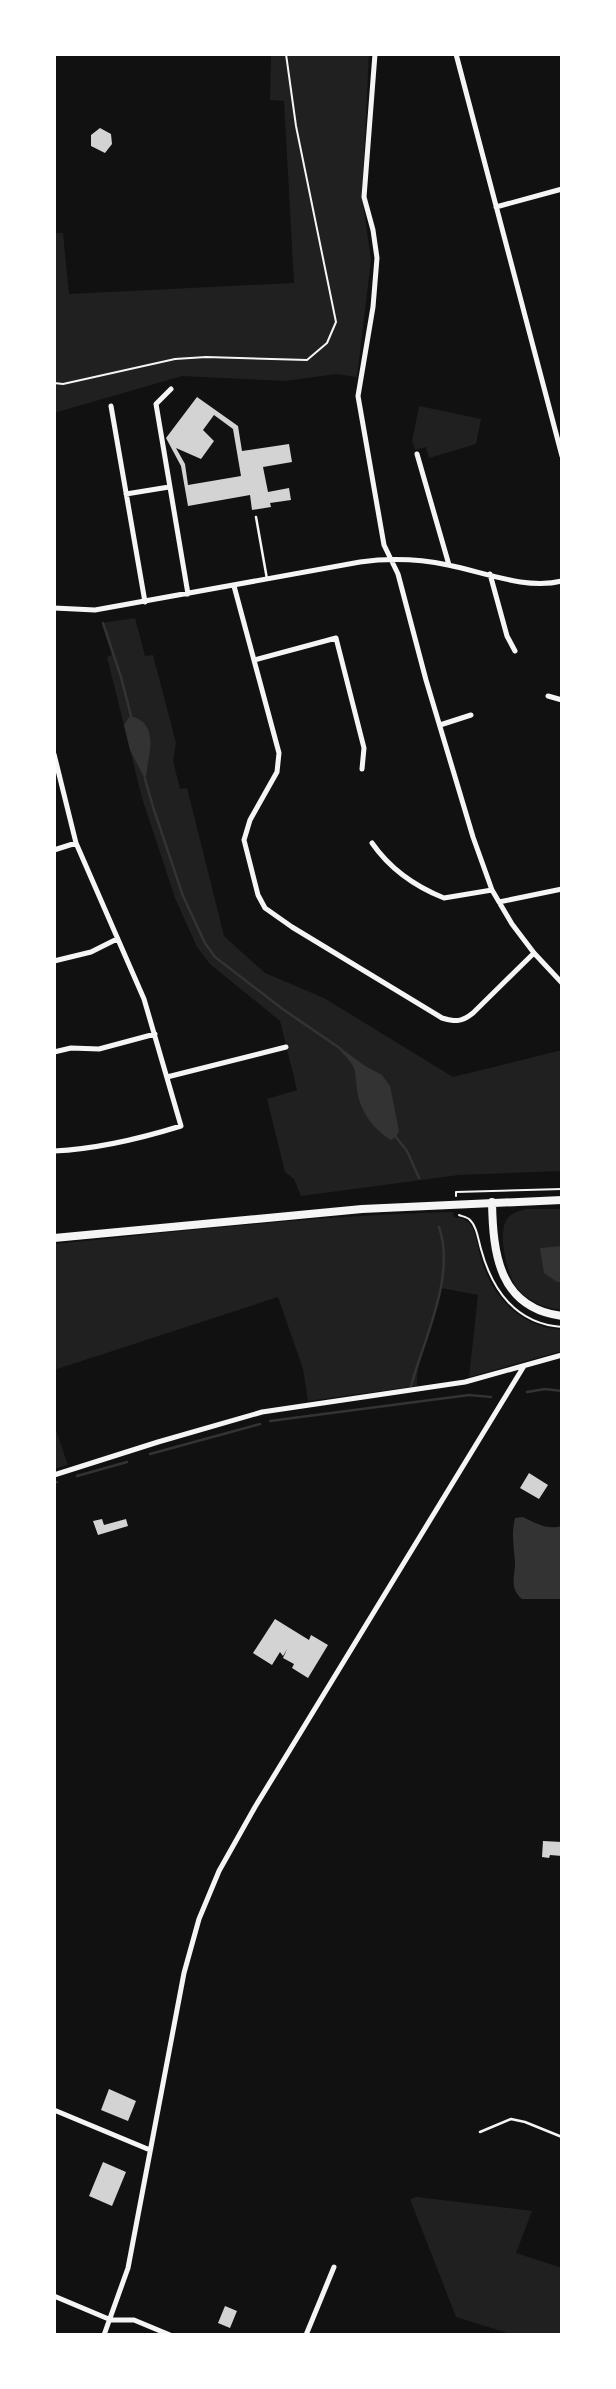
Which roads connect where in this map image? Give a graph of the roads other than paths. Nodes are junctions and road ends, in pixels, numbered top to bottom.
1 (375, 54) edge
2 (456, 54) edge
3 (562, 189) edge
4 (496, 207) junction
5 (171, 389) dead end
6 (111, 406) dead end
7 (417, 454) dead end
8 (562, 456) edge
9 (169, 487) junction
10 (126, 494) junction
11 (256, 517) dead end
12 (393, 559) junction
13 (449, 565) junction
14 (490, 574) junction
15 (267, 579) junction
16 (562, 581) edge
17 (234, 586) junction
18 (188, 594) junction
19 (145, 602) junction
20 (54, 608) edge
21 (515, 651) dead end
22 (254, 660) junction
23 (548, 696) dead end
24 (562, 700) edge
25 (471, 715) dead end
26 (440, 725) junction
27 (54, 754) edge
28 (362, 769) dead end
29 (76, 843) junction
30 (372, 843) dead end
31 (54, 849) edge
32 (562, 889) edge
33 (492, 890) junction
34 (499, 902) junction
35 (117, 939) junction
36 (534, 953) junction
37 (54, 961) edge
38 (562, 983) edge
39 (155, 1034) junction
40 (286, 1047) dead end
41 (54, 1052) edge
42 (167, 1077) junction
43 (54, 1151) edge
44 (562, 1200) edge
45 (492, 1202) junction
46 (54, 1238) edge
47 (562, 1316) edge
48 (562, 1355) edge
49 (524, 1366) junction
50 (54, 1475) edge
51 (54, 2110) edge
52 (480, 2132) dead end
53 (562, 2137) edge
54 (150, 2150) junction
55 (334, 2267) dead end
56 (54, 2296) edge
57 (111, 2320) junction
58 (104, 2335) edge
59 (170, 2335) edge
60 (306, 2335) edge

1 - 12 street
2 - 4 street
3 - 4 street
4 - 8 street
5 - 9 street
6 - 10 street
7 - 13 street
9 - 10 street
9 - 18 street
10 - 19 street
11 - 15 lane
12 - 13 street
12 - 15 street
12 - 26 street
13 - 14 street
14 - 16 street
14 - 21 street
15 - 17 street
17 - 18 street
17 - 22 street
18 - 19 street
19 - 20 street
22 - 28 street
22 - 36 street
23 - 24 street
25 - 26 street
26 - 33 street
27 - 29 street
29 - 31 street
29 - 35 street
30 - 33 street
32 - 34 street
33 - 34 street
34 - 36 street
35 - 37 street
35 - 39 street
36 - 38 street
39 - 41 street
39 - 42 street
40 - 42 street
42 - 43 street
44 - 45 main road
45 - 46 main road
45 - 47 main road
48 - 49 street
49 - 50 street
49 - 54 street
51 - 54 street
52 - 53 lane
54 - 57 street
55 - 60 street
56 - 57 street
57 - 58 street
57 - 59 street

